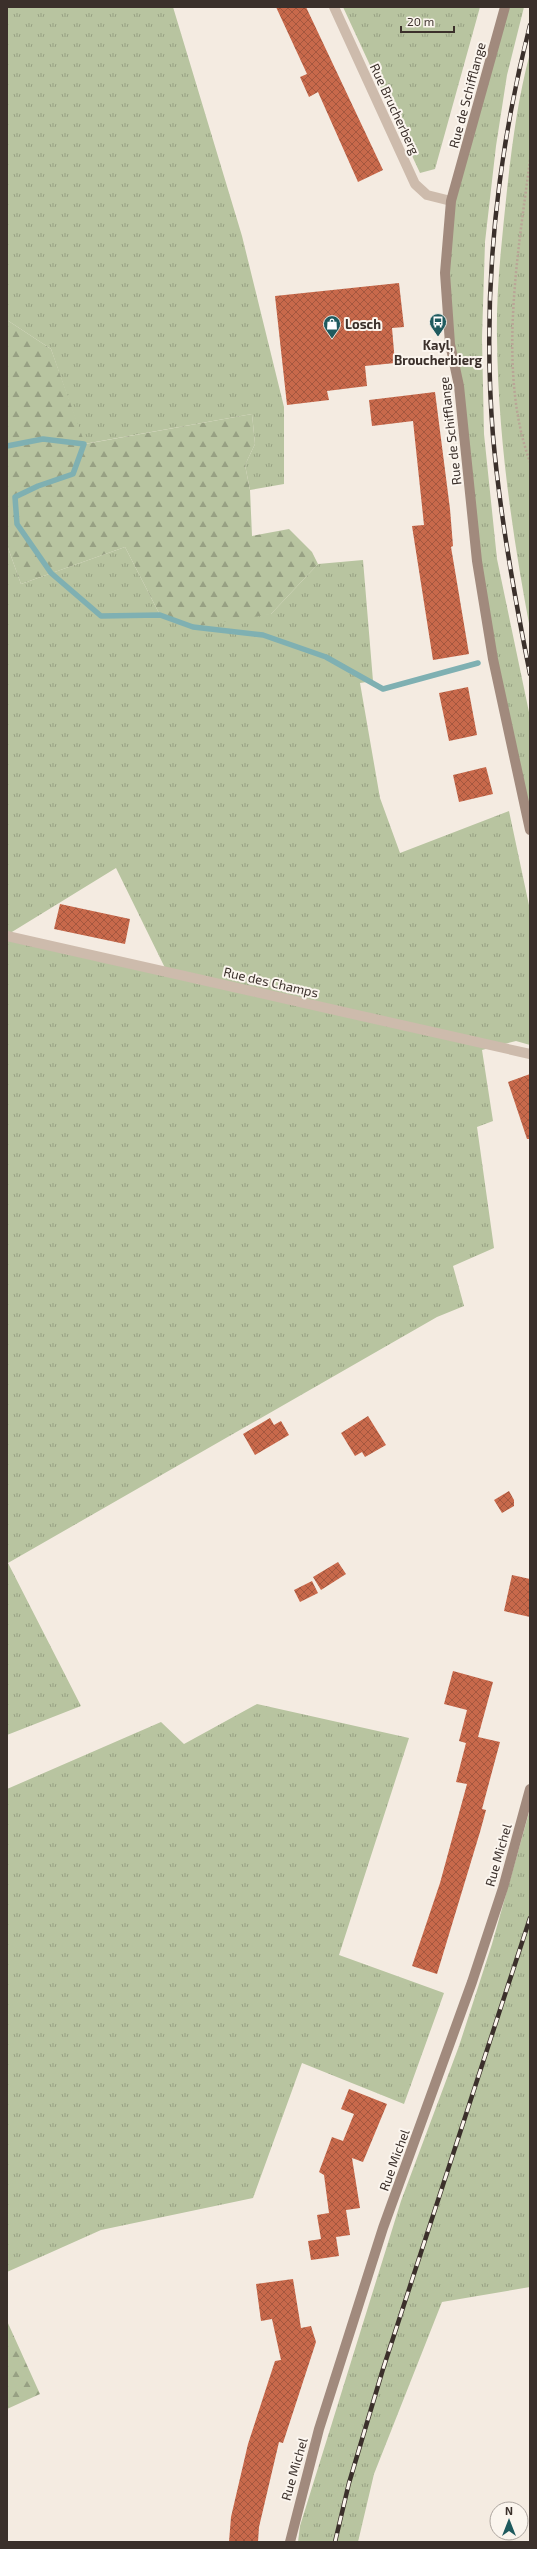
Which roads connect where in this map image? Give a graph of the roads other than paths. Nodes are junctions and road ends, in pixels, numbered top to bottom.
1 (334, 7) edge
2 (505, 7) edge
3 (452, 201) junction
4 (530, 830) edge
5 (7, 936) edge
6 (530, 1054) edge
7 (530, 1789) edge
8 (290, 2542) edge

1 - 3 street, Rue Brucherberg
2 - 3 main road, Rue de Schifflange
3 - 4 main road, Rue de Schifflange
5 - 6 street, Rue des Champs
7 - 8 main road, Rue Michel

